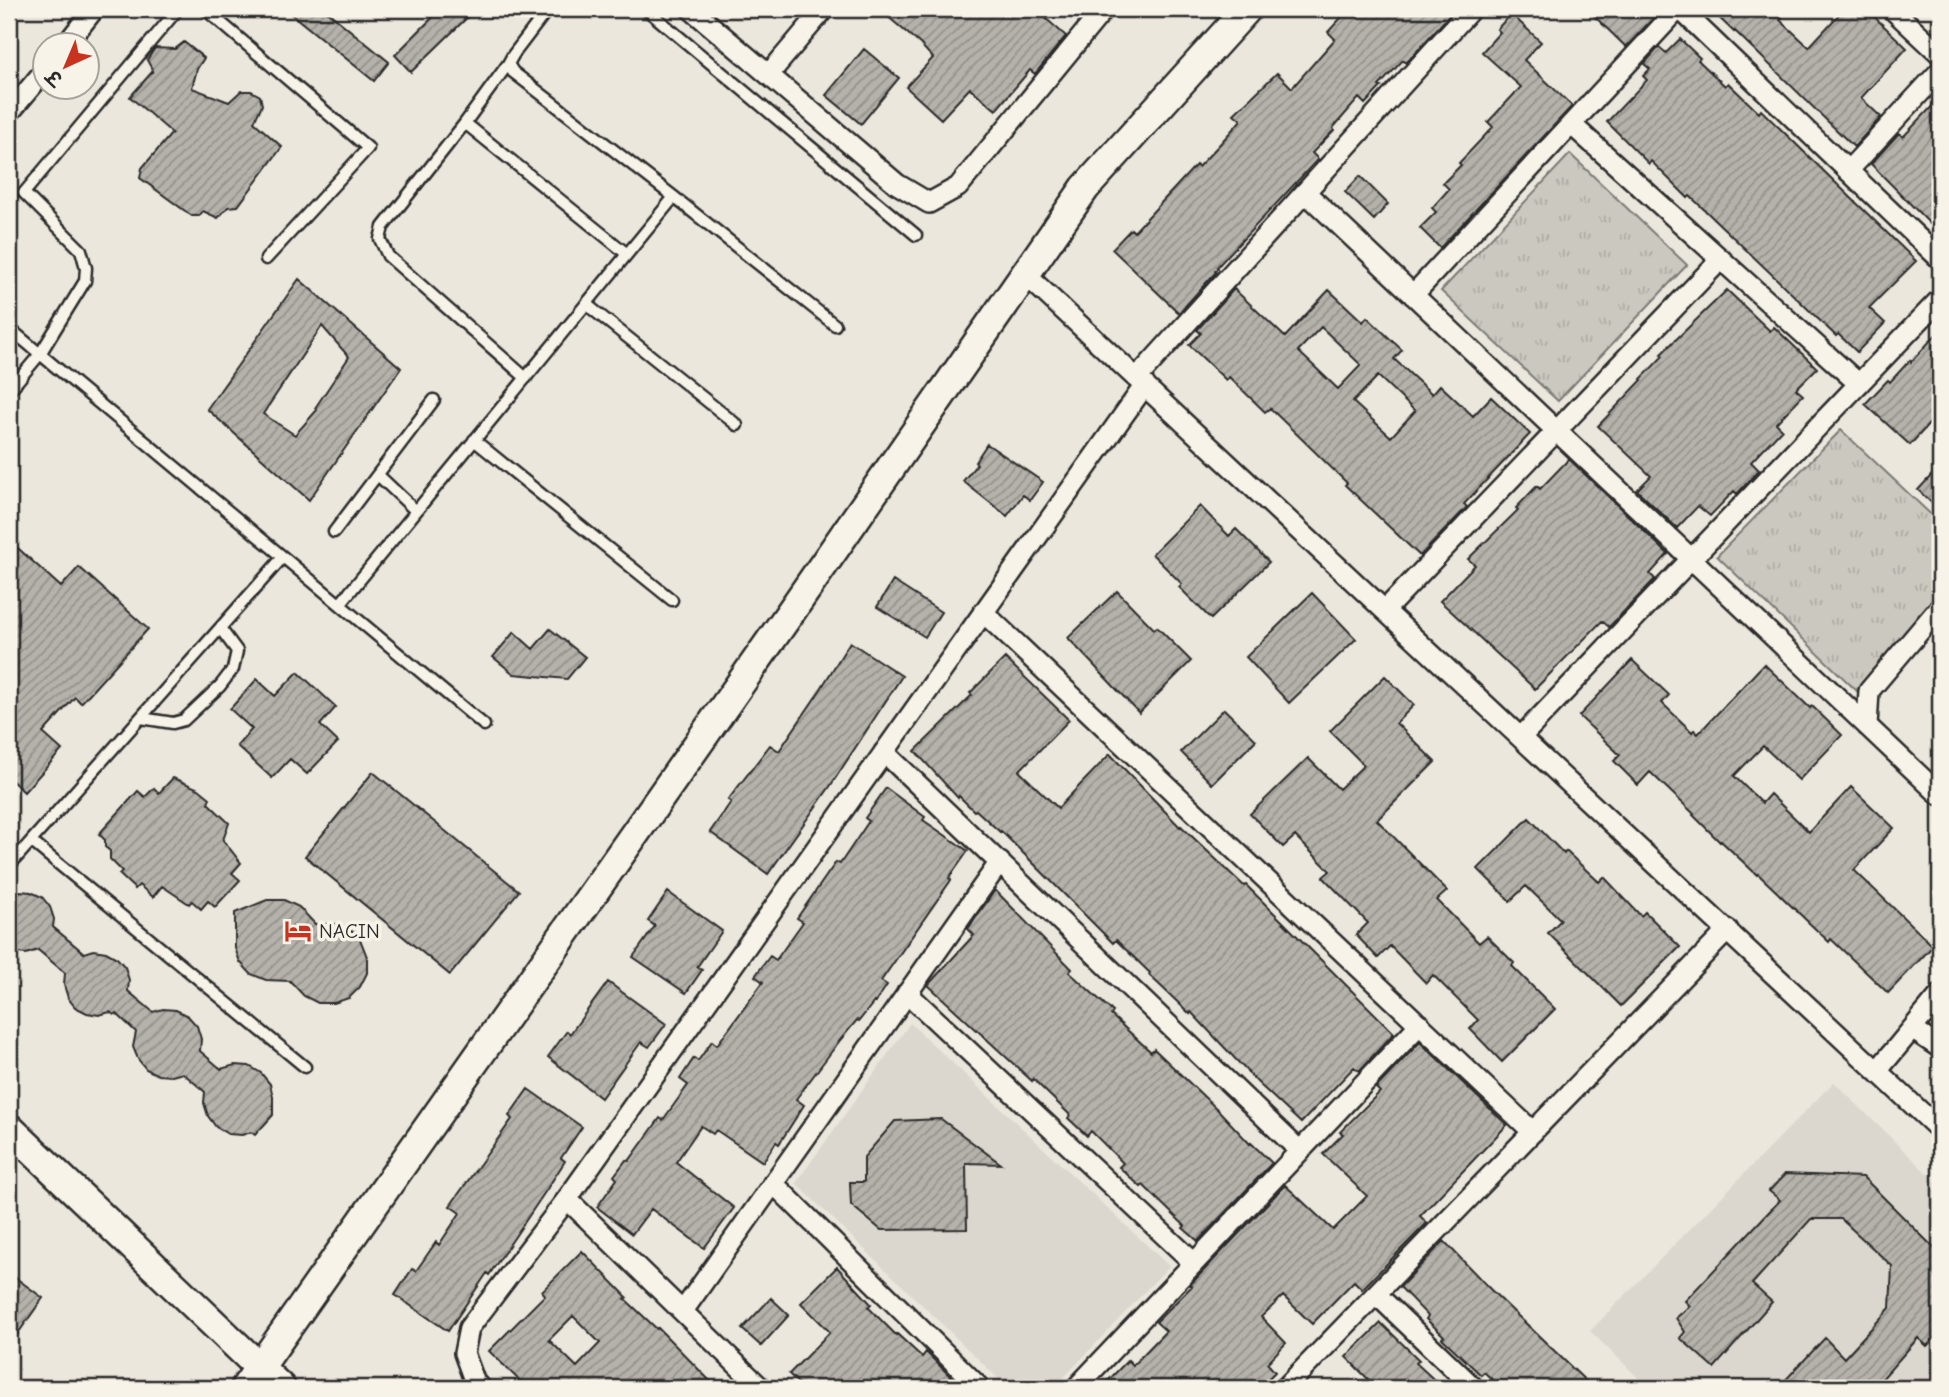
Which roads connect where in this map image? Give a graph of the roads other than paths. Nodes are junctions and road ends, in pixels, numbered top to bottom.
1 (94, 9) edge
2 (178, 9) edge
3 (205, 9) edge
4 (548, 9) edge
5 (646, 9) edge
6 (691, 9) edge
7 (824, 9) edge
8 (1104, 9) edge
9 (1247, 9) edge
10 (1471, 9) edge
11 (1679, 9) edge
12 (1892, 9) edge
13 (76, 32) edge
14 (1940, 54) edge
15 (508, 65) junction
16 (1940, 71) edge
17 (769, 74) junction
18 (32, 86) edge
19 (9, 114) edge
20 (465, 123) junction
21 (1571, 124) junction
22 (1848, 171) junction
23 (1305, 192) junction
24 (674, 197) junction
25 (916, 235) dead end
26 (627, 254) junction
27 (266, 259) dead end
28 (1721, 259) junction
29 (1940, 259) edge
30 (1025, 274) junction
31 (1413, 295) junction
32 (1940, 299) edge
33 (586, 304) junction
34 (835, 325) dead end
35 (9, 328) edge
36 (40, 354) junction
37 (526, 378) junction
38 (1141, 382) junction
39 (1859, 384) junction
40 (9, 390) edge
41 (434, 400) dead end
42 (737, 425) dead end
43 (1556, 431) junction
44 (474, 440) junction
45 (378, 475) junction
46 (416, 511) junction
47 (334, 532) dead end
48 (283, 557) junction
49 (1692, 559) junction
50 (671, 600) dead end
51 (340, 604) junction
52 (1940, 607) edge
53 (1385, 610) junction
54 (983, 612) junction
55 (220, 628) junction
56 (141, 718) junction
57 (484, 724) dead end
58 (1867, 726) junction
59 (1521, 737) junction
60 (884, 751) junction
61 (1940, 795) edge
62 (32, 842) junction
63 (1000, 862) junction
64 (9, 866) edge
65 (1728, 930) junction
66 (907, 993) junction
67 (1940, 995) edge
68 (1419, 1024) junction
69 (1912, 1030) junction
70 (1940, 1048) edge
71 (305, 1067) dead end
72 (1878, 1070) junction
73 (9, 1128) edge
74 (1940, 1130) edge
75 (1533, 1132) junction
76 (1300, 1151) junction
77 (773, 1183) junction
78 (568, 1199) junction
79 (1194, 1263) junction
80 (1376, 1294) junction
81 (682, 1311) junction
82 (252, 1378) edge
83 (281, 1388) edge
84 (481, 1388) edge
85 (761, 1388) edge
86 (980, 1388) edge
87 (1076, 1388) edge
88 (1285, 1388) edge
89 (1474, 1388) edge

1 - 13 street
2 - 36 lane
3 - 27 lane
4 - 15 lane
5 - 25 lane
6 - 17 street
7 - 17 street
8 - 17 street
9 - 30 street
10 - 23 street
11 - 21 street
11 - 22 street
12 - 14 street
15 - 20 lane
15 - 24 lane
16 - 22 street
18 - 19 street
20 - 26 lane
20 - 37 lane
21 - 28 street
21 - 31 street
22 - 29 street
23 - 31 street
23 - 38 street
24 - 26 lane
24 - 34 lane
26 - 33 lane
28 - 39 street
28 - 43 street
30 - 38 street
30 - 82 street
31 - 43 street
32 - 39 street
33 - 37 lane
33 - 42 lane
35 - 36 lane
36 - 40 lane
36 - 48 lane
37 - 44 lane
38 - 53 street
38 - 54 street
39 - 49 street
41 - 45 lane
43 - 49 street
43 - 53 street
44 - 46 lane
44 - 50 lane
45 - 46 lane
45 - 47 lane
46 - 51 lane
48 - 51 lane
48 - 55 lane
49 - 58 street
49 - 59 street
51 - 57 lane
52 - 58 street
53 - 59 street
54 - 60 street
54 - 68 street
55 - 56 lane
55 - 56 lane
56 - 62 lane
58 - 61 street
59 - 65 street
60 - 63 street
60 - 78 street
62 - 64 lane
62 - 71 lane
63 - 66 street
63 - 76 street
65 - 72 street
65 - 75 street
66 - 77 street
66 - 79 street
67 - 69 street
68 - 75 street
68 - 76 street
69 - 70 street
69 - 72 street
72 - 74 street
73 - 82 street
75 - 80 street
76 - 79 street
77 - 81 street
77 - 86 street
78 - 81 street
78 - 84 street
79 - 87 street
80 - 88 street
80 - 89 street
81 - 85 street
82 - 83 street

